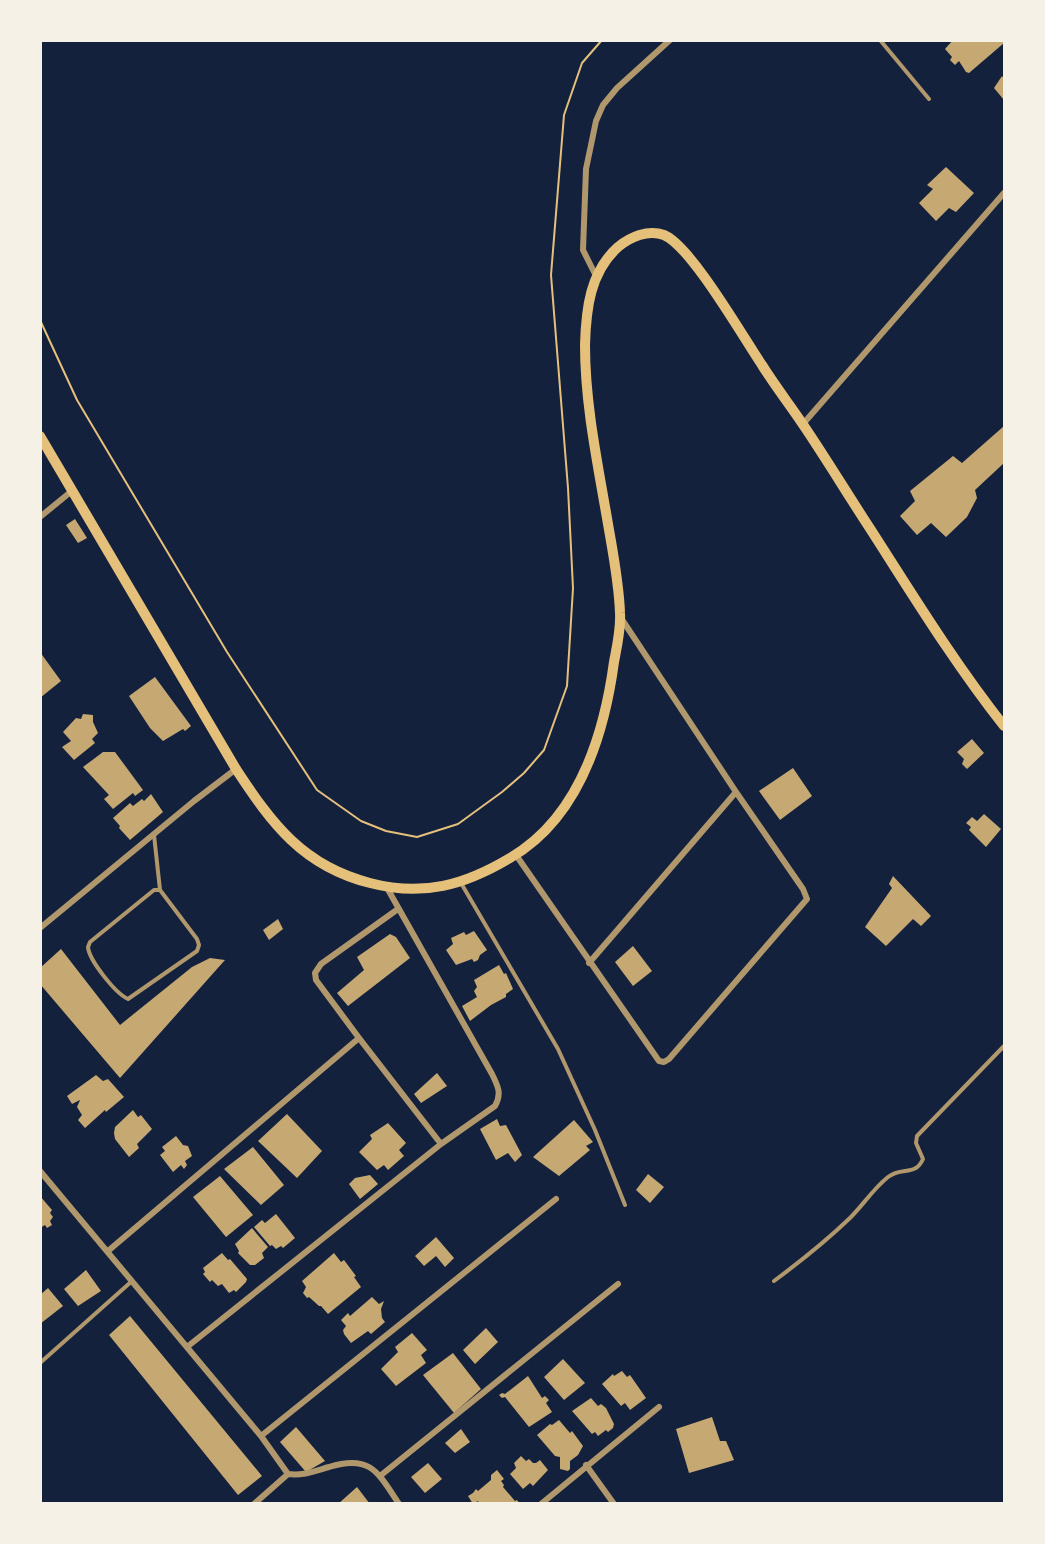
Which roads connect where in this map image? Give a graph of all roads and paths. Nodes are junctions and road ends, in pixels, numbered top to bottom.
1 (602, 40) edge
2 (670, 40) edge
3 (880, 40) edge
4 (929, 99) dead end
5 (1005, 193) edge
6 (596, 276) junction
7 (40, 320) edge
8 (803, 424) junction
9 (40, 436) edge
10 (73, 490) junction
11 (40, 517) edge
12 (621, 617) junction
13 (1005, 726) edge
14 (236, 770) junction
15 (736, 792) junction
16 (154, 835) junction
17 (516, 855) junction
18 (460, 882) junction
19 (386, 886) junction
20 (160, 891) junction
21 (399, 909) junction
22 (40, 928) edge
23 (589, 963) junction
24 (359, 1038) junction
25 (1005, 1046) edge
26 (441, 1144) junction
27 (40, 1171) edge
28 (556, 1199) dead end
29 (625, 1205) dead end
30 (108, 1251) junction
31 (132, 1281) junction
32 (774, 1281) dead end
33 (618, 1284) dead end
34 (187, 1347) junction
35 (40, 1363) edge
36 (659, 1407) dead end
37 (261, 1436) junction
38 (586, 1465) junction
39 (288, 1474) junction
40 (380, 1476) junction
41 (254, 1503) edge
42 (399, 1503) edge
43 (541, 1503) edge
44 (614, 1503) edge

1 - 7 path
2 - 6 street
3 - 4 lane
5 - 8 street
6 - 8 main road
6 - 12 main road
8 - 13 main road
9 - 10 main road
10 - 11 street
10 - 14 main road
12 - 15 street
12 - 17 main road
14 - 16 street
14 - 19 main road
15 - 23 street
15 - 23 street
16 - 20 lane
16 - 22 street
17 - 18 main road
17 - 23 street
18 - 19 main road
18 - 29 lane
19 - 21 street
20 - 20 lane
21 - 24 street
21 - 26 street
24 - 26 street
24 - 30 street
25 - 32 lane
26 - 34 street
27 - 30 street
28 - 37 street
30 - 31 street
31 - 34 street
31 - 35 lane
33 - 40 street
34 - 37 street
36 - 38 street
37 - 39 street
38 - 43 street
38 - 44 street
39 - 40 street
39 - 41 street
40 - 42 street

